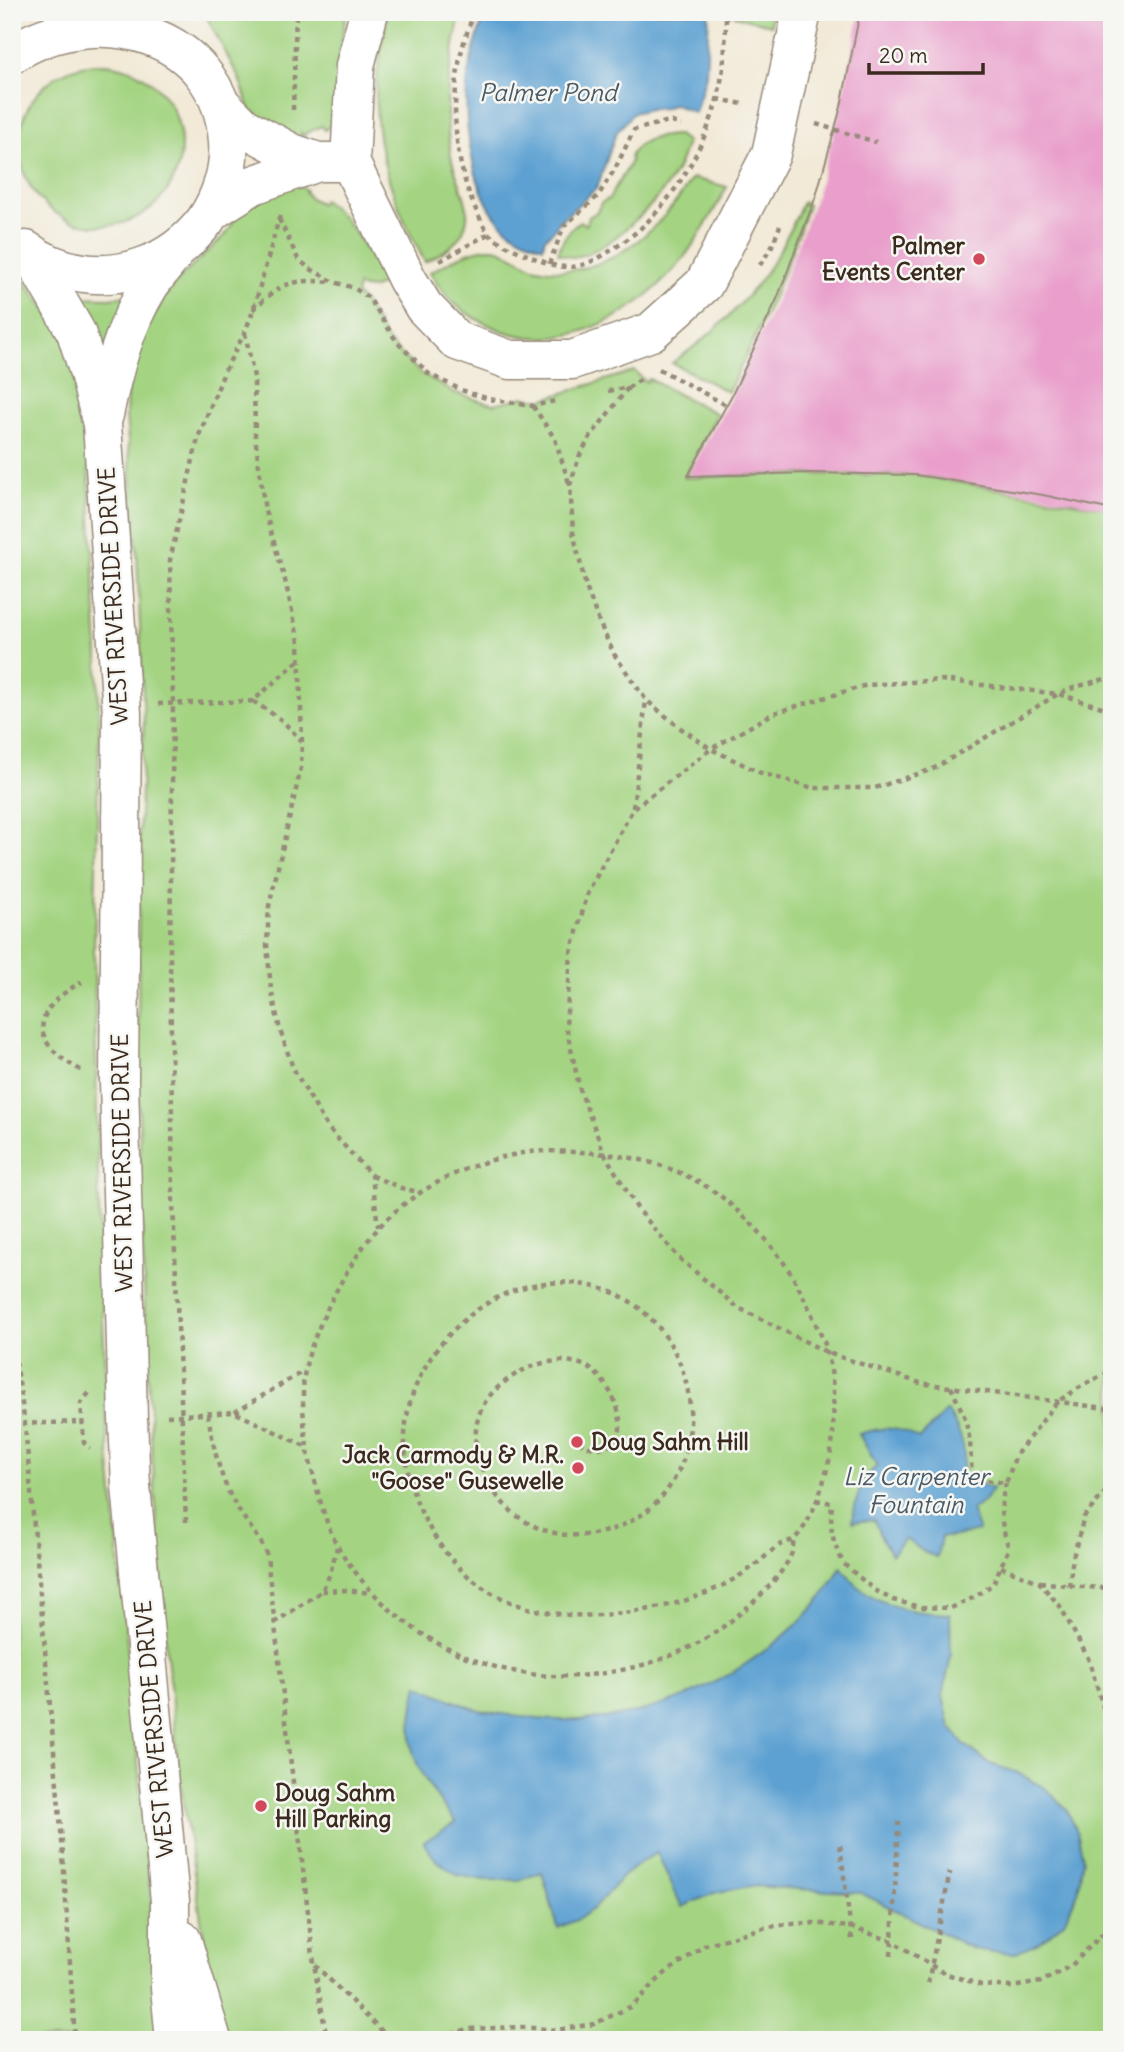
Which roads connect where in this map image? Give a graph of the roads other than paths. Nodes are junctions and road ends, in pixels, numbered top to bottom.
1 (180, 12) edge
2 (369, 12) edge
3 (802, 12) edge
4 (35, 33) edge
5 (198, 64) junction
6 (221, 104) junction
7 (312, 162) junction
8 (212, 211) junction
9 (22, 246) edge
10 (179, 248) junction
11 (102, 424) junction
12 (170, 1901) junction
13 (174, 2040) edge
14 (212, 2040) edge

1 - 5 street
2 - 7 street
3 - 7 street
4 - 5 street
5 - 6 street
6 - 7 street
6 - 8 street
7 - 8 street
8 - 10 street
9 - 10 street
9 - 11 street, WEST RIVERSIDE DRIVE
10 - 11 street, WEST RIVERSIDE DRIVE
11 - 12 street, WEST RIVERSIDE DRIVE
12 - 13 street, WEST RIVERSIDE DRIVE
12 - 14 street, WEST RIVERSIDE DRIVE

